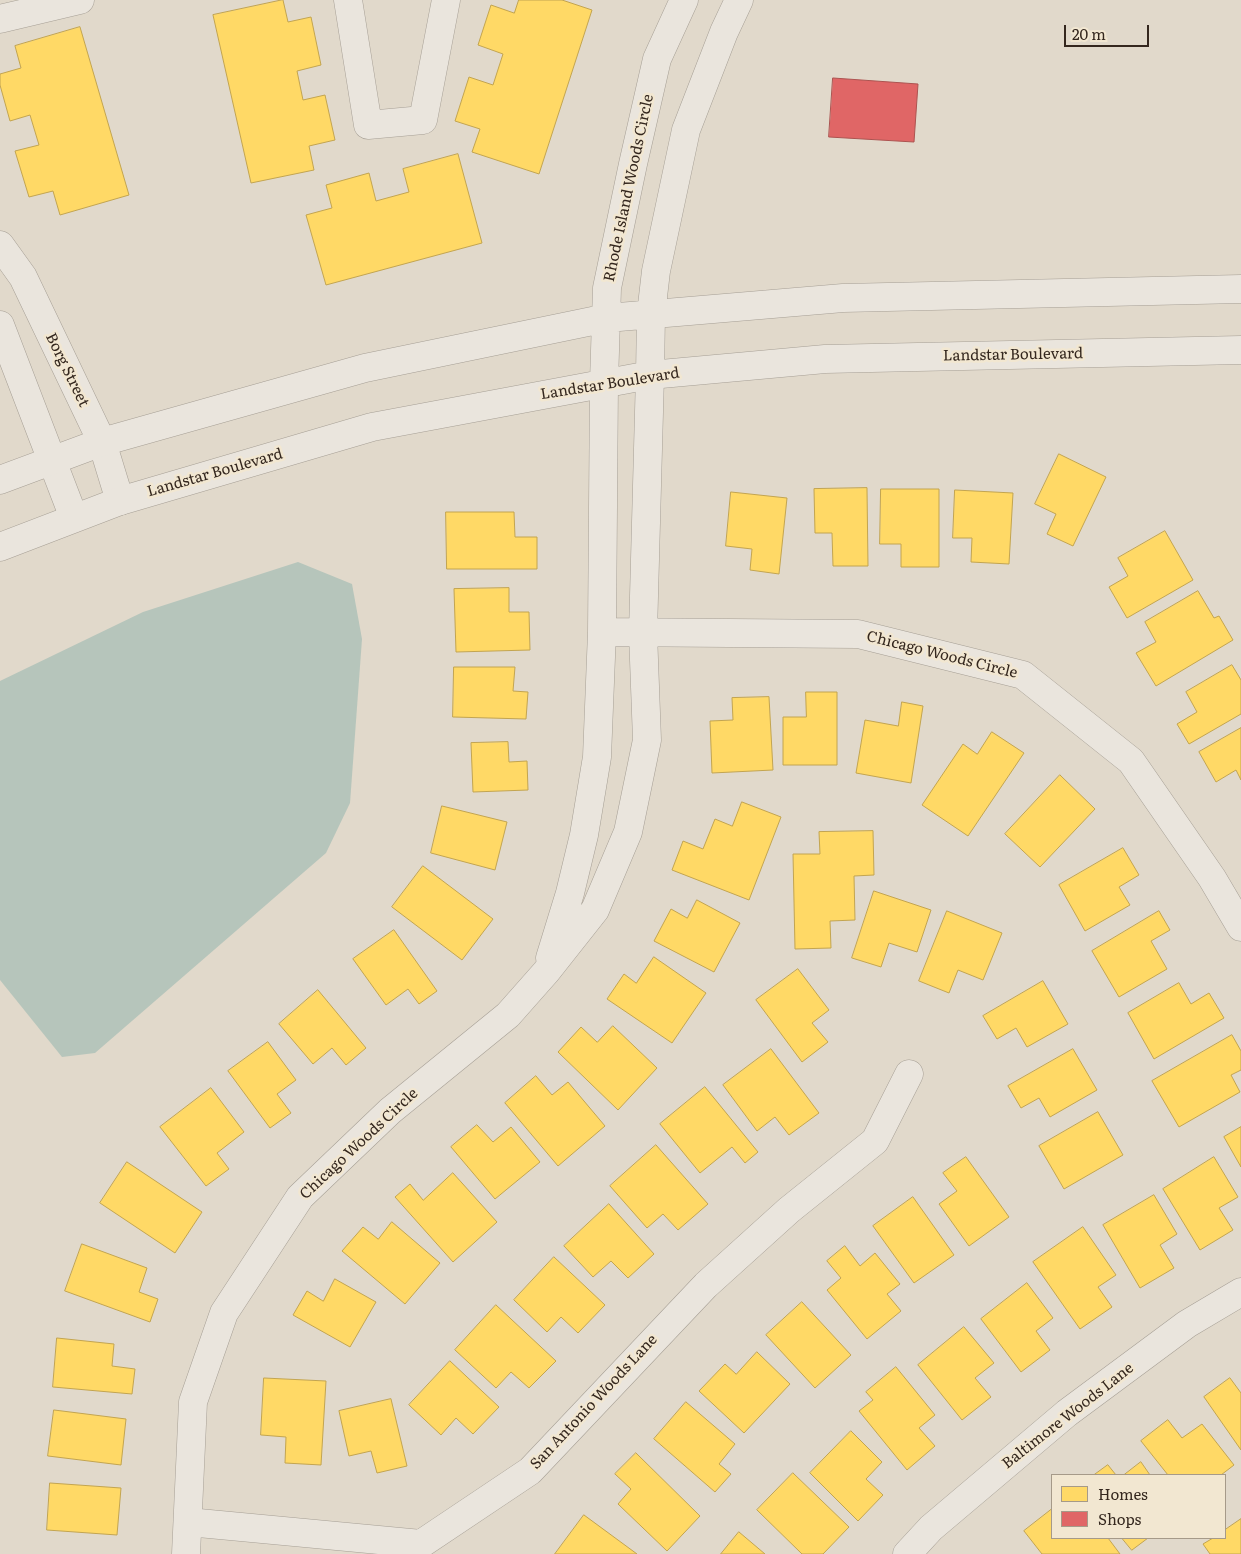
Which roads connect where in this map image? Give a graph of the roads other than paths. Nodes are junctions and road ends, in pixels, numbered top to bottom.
1 (80, 0) edge
2 (348, 0) edge
3 (446, 0) edge
4 (684, 0) edge
5 (739, 0) edge
6 (0, 19) edge
7 (0, 246) edge
8 (1241, 290) edge
9 (651, 314) junction
10 (607, 318) junction
11 (0, 325) edge
12 (1241, 350) edge
13 (650, 375) junction
14 (604, 382) junction
15 (102, 442) junction
16 (52, 460) junction
17 (0, 480) edge
18 (120, 501) junction
19 (74, 518) junction
20 (0, 547) edge
21 (602, 632) junction
22 (643, 633) junction
23 (1241, 927) edge
24 (546, 972) junction
25 (909, 1074) dead end
26 (1241, 1292) edge
27 (188, 1522) junction
28 (186, 1554) edge
29 (907, 1554) edge

1 - 6 street
2 - 3 street
4 - 10 street, Rhode Island Woods Circle
5 - 9 street
7 - 15 street, Borg Street
8 - 9 street
9 - 10 street
9 - 13 street
10 - 14 street, Rhode Island Woods Circle
10 - 15 street
11 - 16 street
12 - 13 street, Landstar Boulevard
13 - 14 street, Landstar Boulevard
13 - 22 street, Chicago Woods Circle
14 - 18 street, Landstar Boulevard
14 - 21 street, Chicago Woods Circle
15 - 16 street
15 - 18 street, Borg Street
16 - 17 street
16 - 19 street
18 - 19 street, Landstar Boulevard
19 - 20 street, Landstar Boulevard
21 - 22 street, Chicago Woods Circle
21 - 24 street, Chicago Woods Circle
22 - 23 street, Chicago Woods Circle
22 - 24 street, Chicago Woods Circle
24 - 27 street, Chicago Woods Circle
25 - 27 street, San Antonio Woods Lane
26 - 29 street, Baltimore Woods Lane
27 - 28 street, Chicago Woods Circle

